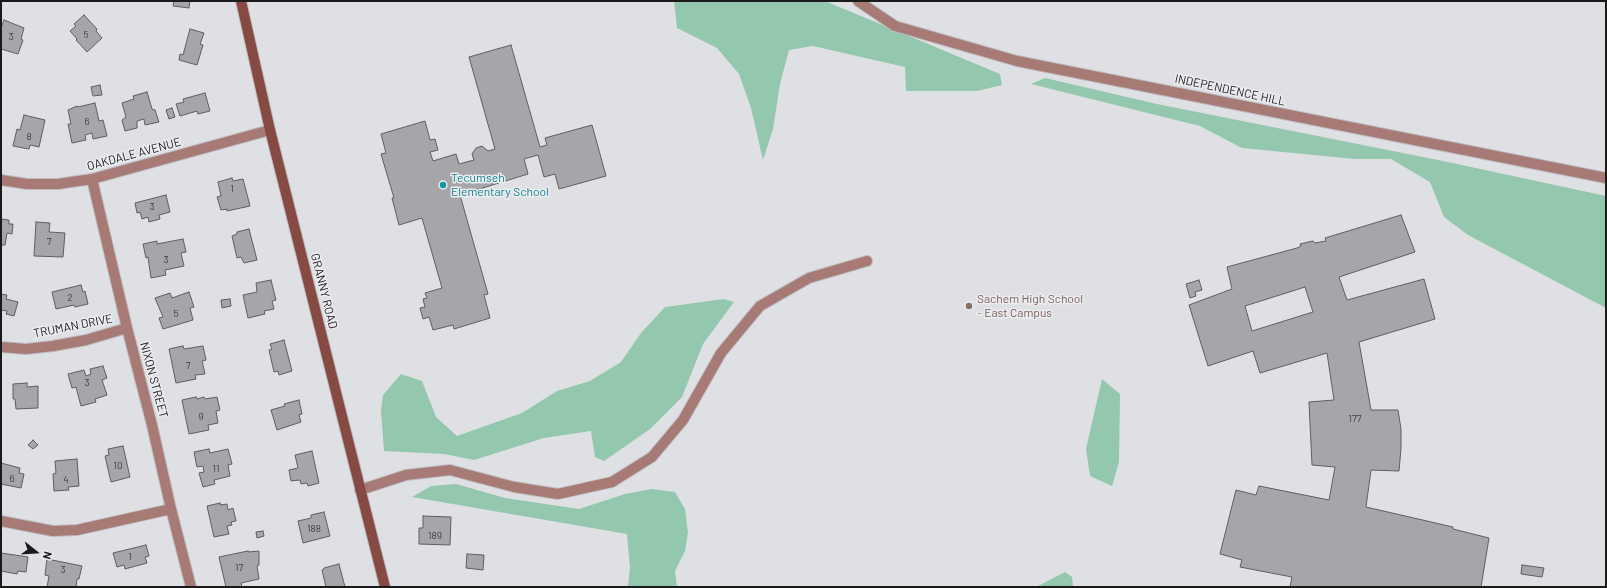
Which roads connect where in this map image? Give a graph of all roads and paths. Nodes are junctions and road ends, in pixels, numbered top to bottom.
1 (241, 1) edge
2 (858, 1) edge
3 (270, 130) junction
4 (1606, 178) edge
5 (92, 179) junction
6 (1, 180) edge
7 (867, 260) dead end
8 (127, 328) junction
9 (1, 347) edge
10 (360, 490) junction
11 (171, 509) junction
12 (1, 521) edge
13 (191, 587) edge
14 (385, 587) edge

1 - 3 street, GRANNY ROAD
2 - 4 street, INDEPENDENCE HILL
3 - 5 street, OAKDALE AVENUE
3 - 10 street, GRANNY ROAD
5 - 6 street, OAKDALE AVENUE
5 - 8 street, NIXON STREET
7 - 10 street
8 - 9 street, TRUMAN DRIVE
8 - 11 street, NIXON STREET
10 - 14 street, GRANNY ROAD
11 - 12 street
11 - 13 street, NIXON STREET

